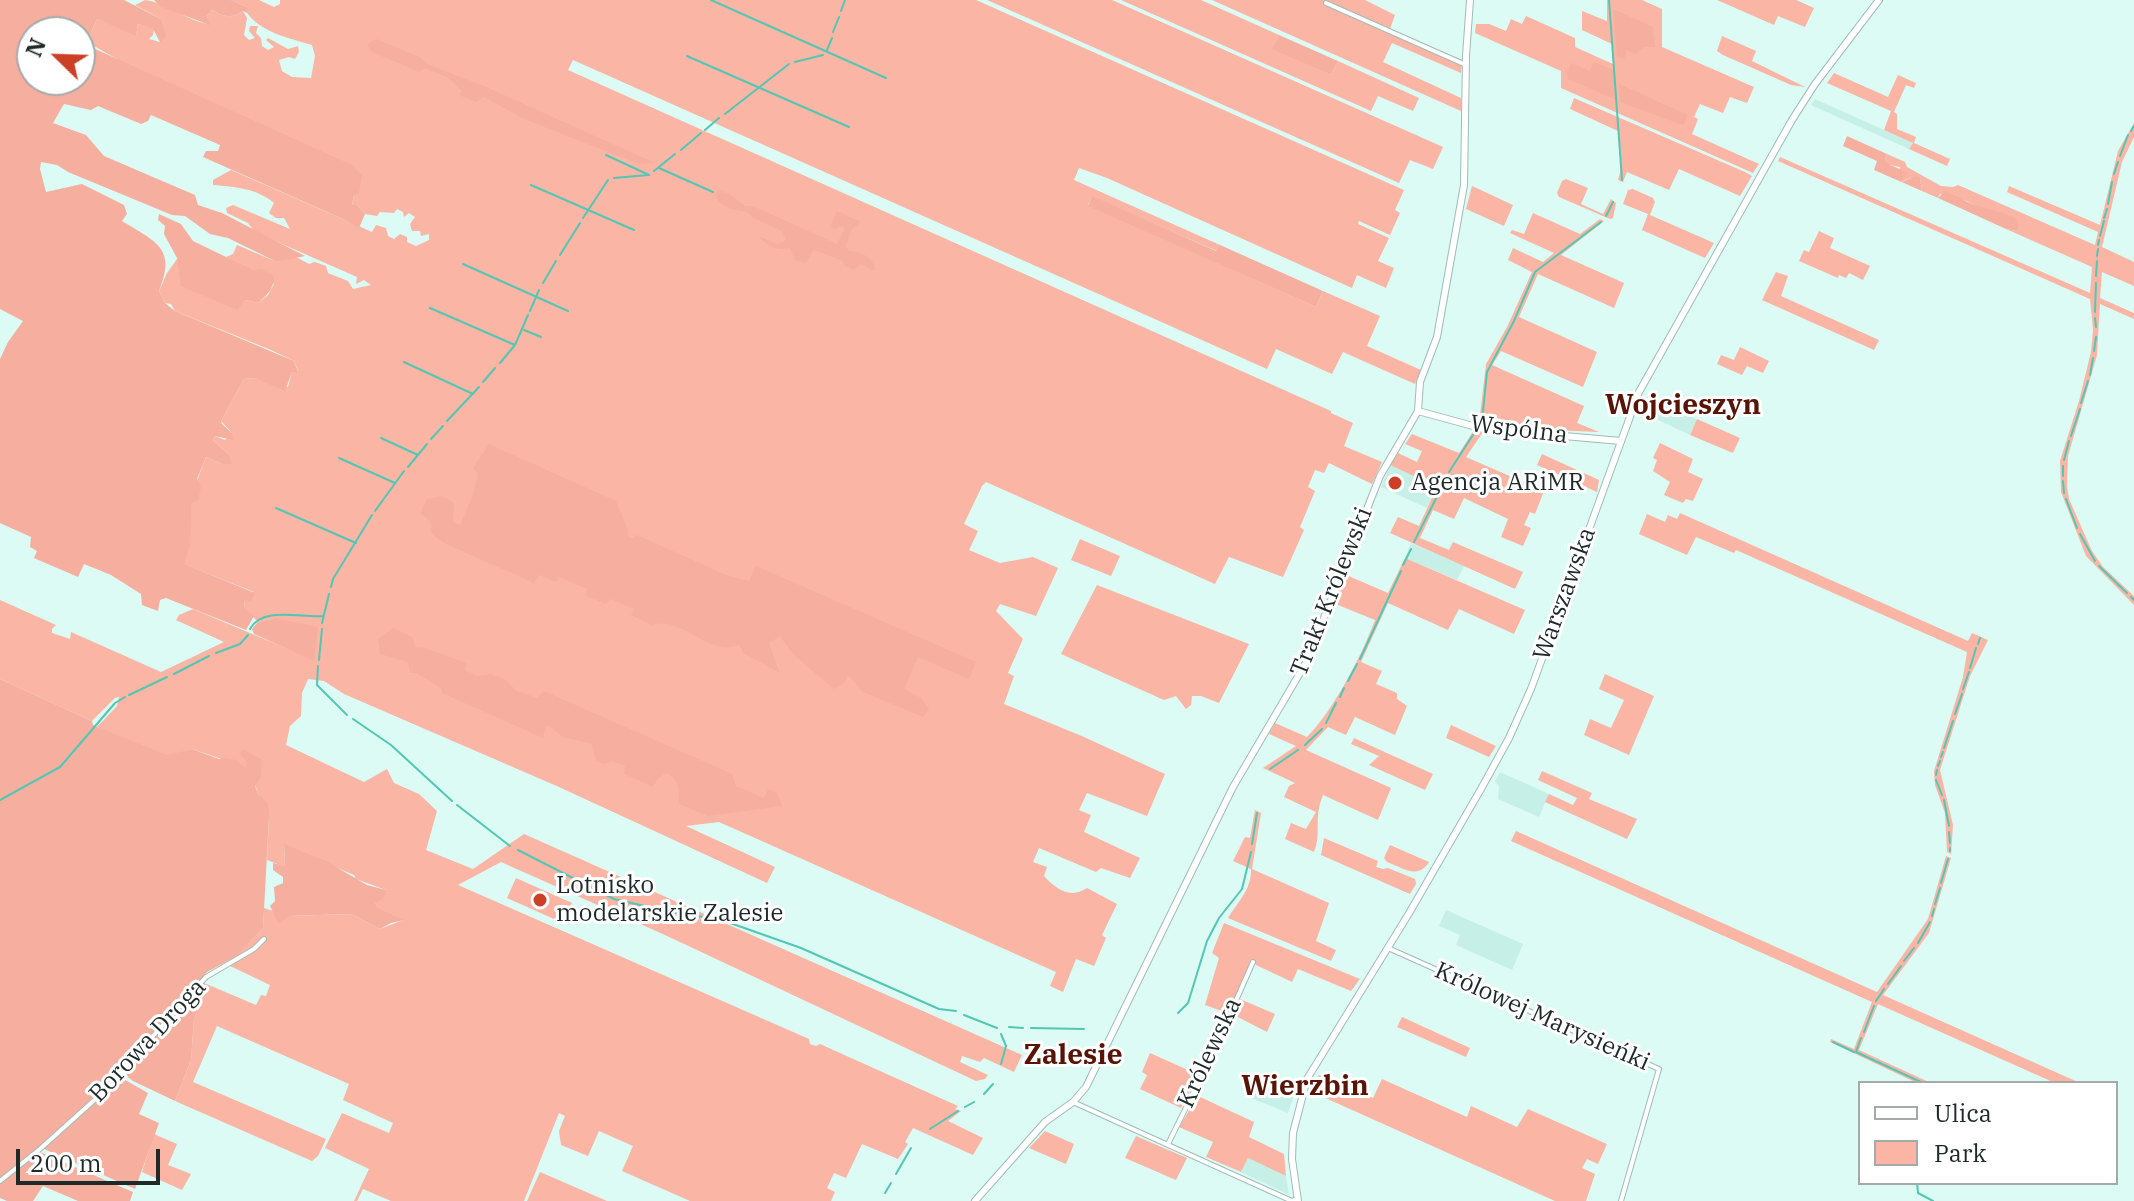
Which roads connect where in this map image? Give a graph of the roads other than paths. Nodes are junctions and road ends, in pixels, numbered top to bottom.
1 (1470, 0) edge
2 (1879, 0) edge
3 (1326, 3) dead end
4 (1466, 65) junction
5 (1418, 411) junction
6 (1621, 441) junction
7 (264, 939) dead end
8 (1388, 948) junction
9 (1253, 962) dead end
10 (1073, 1102) junction
11 (1167, 1145) junction
12 (0, 1181) edge
13 (1298, 1200) edge
14 (975, 1201) edge
15 (1621, 1201) edge

1 - 4 street, Trakt Królewski
2 - 6 street, Warszawska
3 - 4 street
4 - 5 street, Trakt Królewski
5 - 6 street, Wspólna
5 - 10 street, Trakt Królewski
6 - 8 street, Warszawska
7 - 12 street, Borowa Droga
8 - 13 street, Warszawska
8 - 15 street, Królowej Marysieńki
9 - 11 street, Królewska
10 - 11 street
10 - 14 street, Trakt Królewski
11 - 13 street

